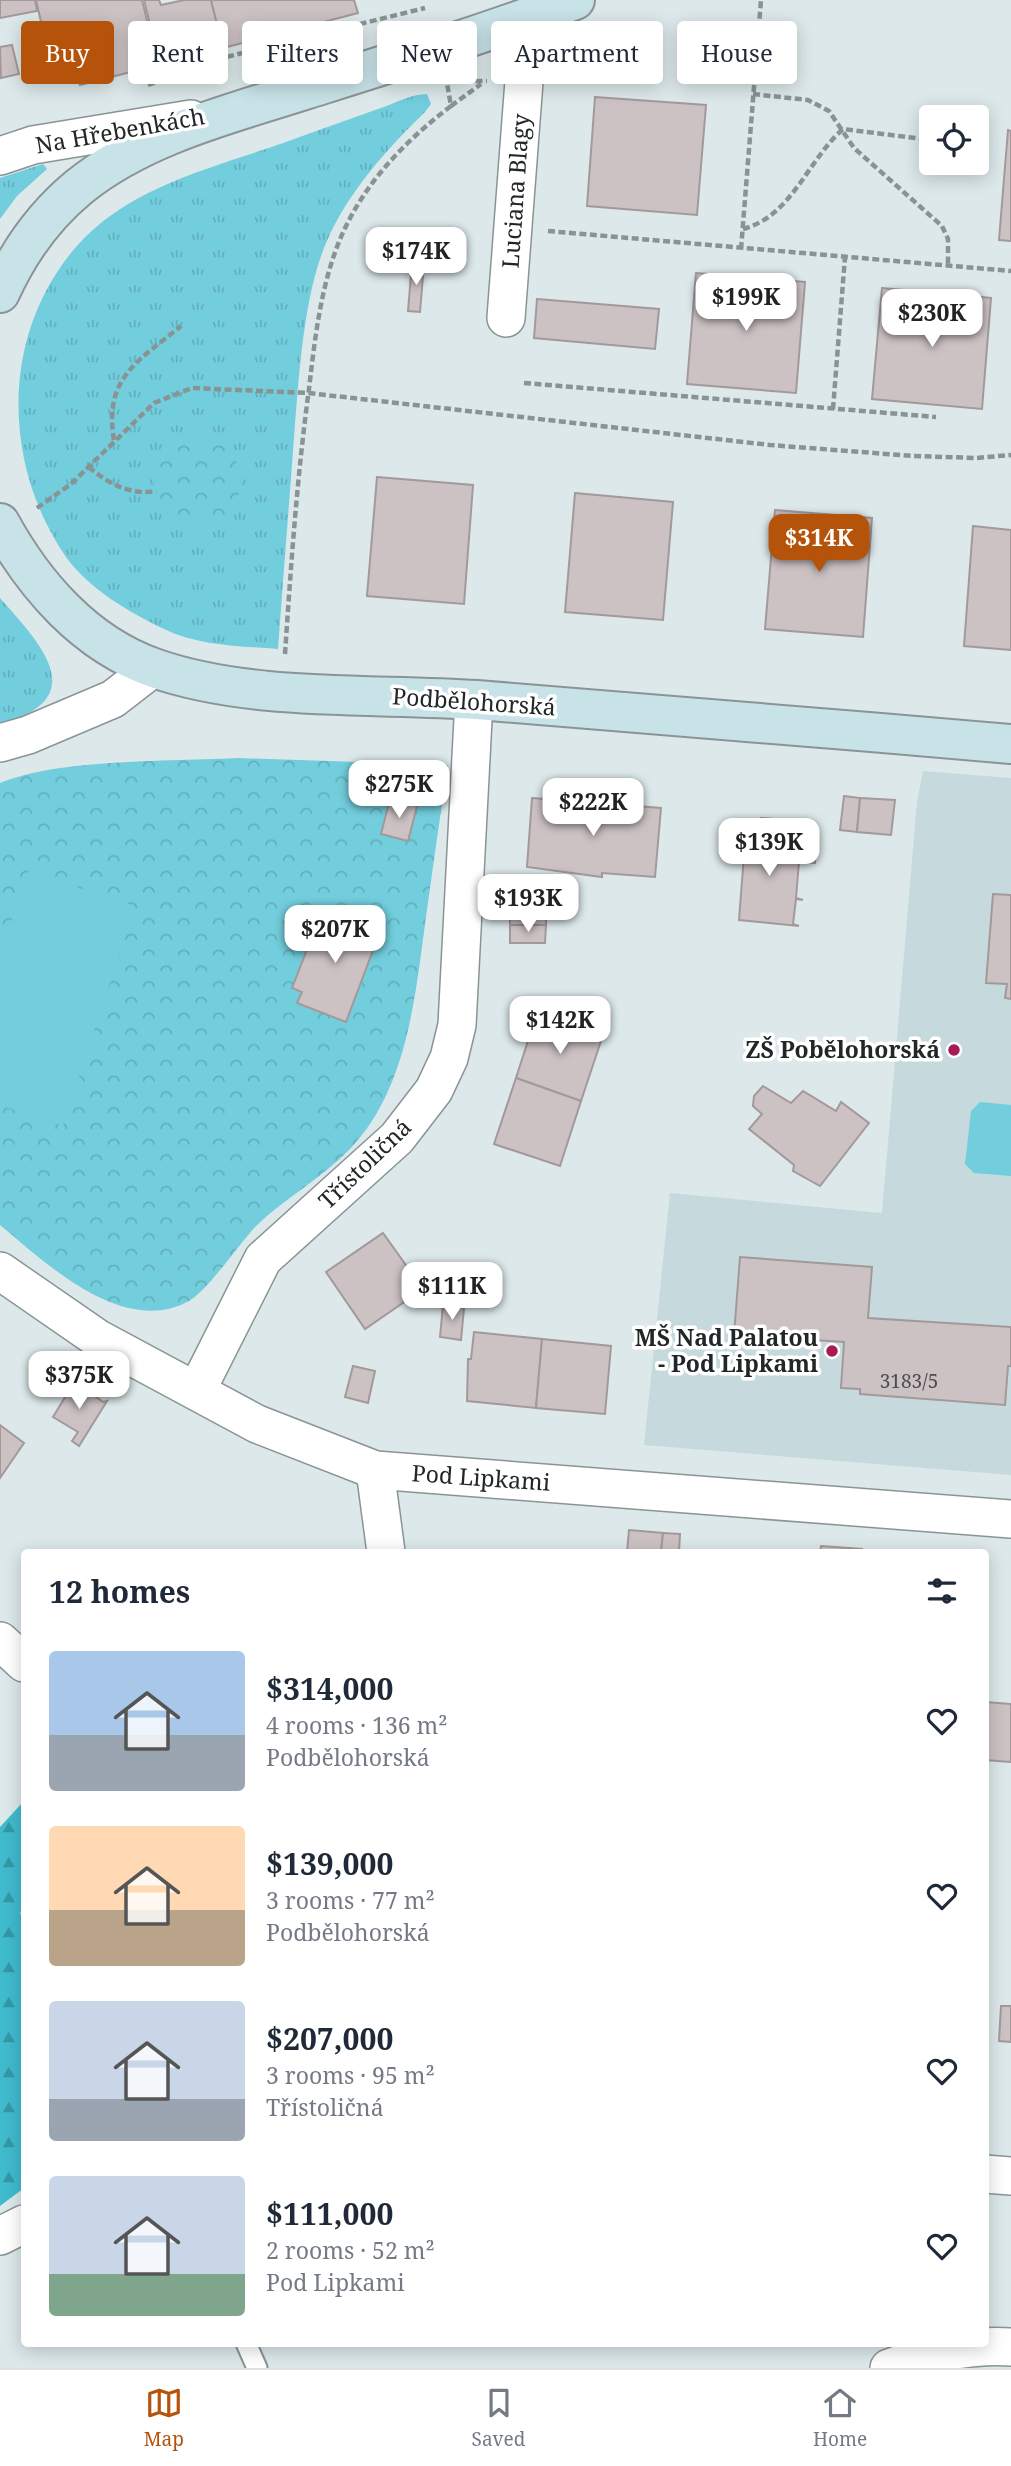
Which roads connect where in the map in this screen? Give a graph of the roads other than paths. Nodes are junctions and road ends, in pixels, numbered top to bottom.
1 (575, 0) edge
2 (518, 21) edge
3 (491, 30) edge
4 (524, 84) edge
5 (241, 111) junction
6 (0, 156) edge
7 (0, 293) edge
8 (506, 318) dead end
9 (16, 516) edge
10 (153, 668) junction
11 (474, 700) junction
12 (0, 743) edge
13 (1011, 744) edge
14 (0, 1271) edge
15 (197, 1390) junction
16 (376, 1470) junction
17 (1011, 1518) edge
18 (386, 1549) edge
19 (0, 1641) edge
20 (21, 1660) edge
21 (989, 2174) edge
22 (1011, 2176) edge
23 (21, 2226) edge
24 (0, 2236) edge
25 (989, 2346) edge
26 (248, 2347) edge
27 (981, 2347) edge
28 (1011, 2347) edge
29 (257, 2368) edge
30 (889, 2368) edge

1 - 2 main road
3 - 5 main road
4 - 8 street, Luciana Blagy
5 - 6 street, Na Hřebenkách
5 - 7 main road
9 - 10 main road, Podbělohorská
10 - 11 main road, Podbělohorská
10 - 12 street
11 - 13 main road, Podbělohorská
11 - 15 street, Třístoličná
14 - 15 street, Pod Lipkami
15 - 16 street, Pod Lipkami
16 - 17 street, Pod Lipkami
16 - 18 street
19 - 20 street
21 - 22 street
23 - 24 street
25 - 28 street
26 - 29 lane
27 - 30 street

